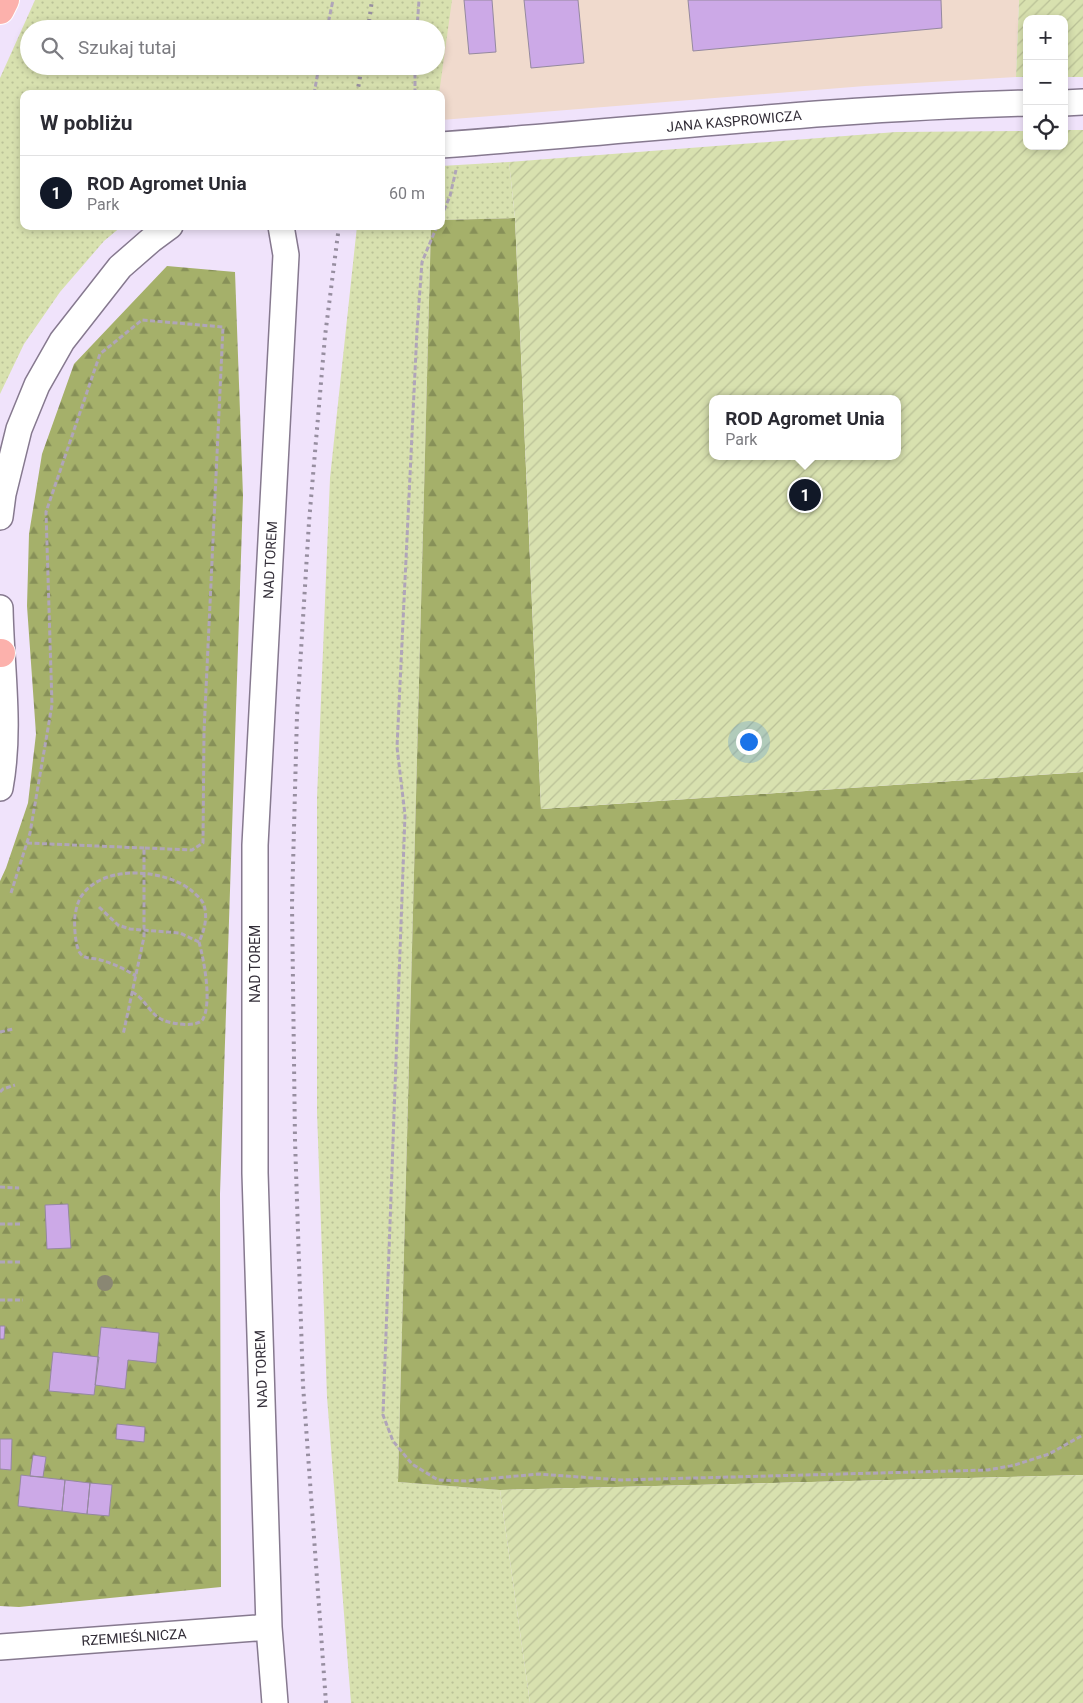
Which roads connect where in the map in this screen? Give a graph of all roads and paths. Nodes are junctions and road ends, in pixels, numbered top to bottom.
1 (4, 0) edge
2 (333, 0) edge
3 (419, 0) edge
4 (0, 10) edge
5 (329, 20) edge
6 (418, 20) edge
7 (317, 75) edge
8 (415, 75) edge
9 (315, 90) edge
10 (415, 90) edge
11 (1083, 102) edge
12 (1023, 103) edge
13 (1068, 103) edge
14 (451, 144) edge
15 (445, 208) edge
16 (165, 230) edge
17 (282, 230) edge
18 (436, 230) edge
19 (0, 518) edge
20 (0, 608) edge
21 (1, 653) edge
22 (0, 788) edge
23 (27, 843) junction
24 (144, 848) junction
25 (144, 873) junction
26 (11, 893) dead end
27 (99, 907) dead end
28 (144, 930) junction
29 (199, 942) junction
30 (136, 976) junction
31 (132, 992) junction
32 (13, 1029) dead end
33 (0, 1032) edge
34 (123, 1035) dead end
35 (15, 1085) dead end
36 (0, 1092) edge
37 (0, 1188) edge
38 (19, 1188) dead end
39 (0, 1224) edge
40 (20, 1224) dead end
41 (0, 1262) edge
42 (22, 1262) dead end
43 (0, 1300) edge
44 (23, 1300) dead end
45 (1083, 1434) edge
46 (269, 1627) junction
47 (0, 1647) edge
48 (276, 1703) edge

1 - 4 main road
2 - 5 path
3 - 6 path
7 - 9 path
8 - 10 path
11 - 13 street
12 - 14 street, JANA KASPROWICZA
14 - 15 path
16 - 19 street
17 - 46 street, NAD TOREM
18 - 45 path
20 - 21 street
21 - 22 street
23 - 24 path
23 - 24 path
23 - 26 path
24 - 25 path
25 - 28 path
25 - 29 path
25 - 30 path
27 - 28 path
28 - 29 path
28 - 30 path
29 - 31 path
30 - 31 path
31 - 34 path
32 - 33 path
35 - 36 path
37 - 38 path
39 - 40 path
41 - 42 path
43 - 44 path
46 - 47 street, RZEMIEŚLNICZA
46 - 48 street, NAD TOREM

